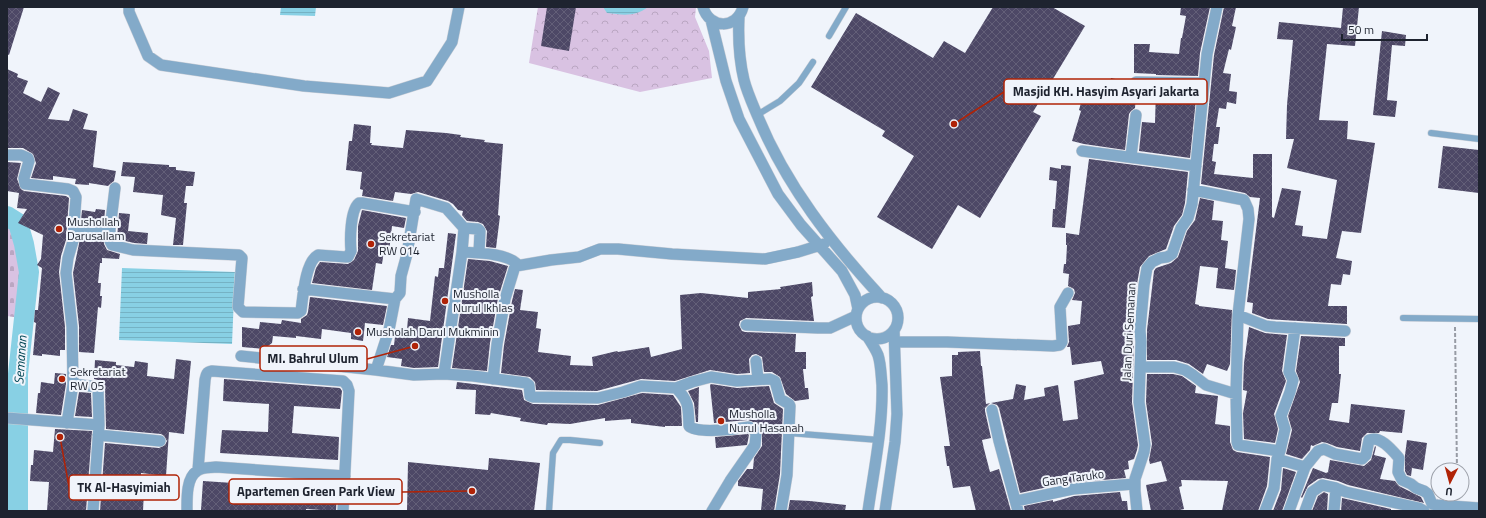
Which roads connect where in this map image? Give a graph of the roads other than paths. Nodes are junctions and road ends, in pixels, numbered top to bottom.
1 (129, 7) edge
2 (459, 7) edge
3 (703, 7) edge
4 (846, 7) edge
5 (1217, 7) edge
6 (741, 12) edge
7 (711, 20) junction
8 (829, 36) dead end
9 (813, 62) dead end
10 (1136, 82) dead end
11 (1204, 83) junction
12 (757, 115) junction
13 (1136, 115) dead end
14 (1431, 133) dead end
15 (1479, 139) edge
16 (1082, 151) dead end
17 (7, 155) edge
18 (1131, 156) junction
19 (1196, 166) junction
20 (115, 188) dead end
21 (1193, 190) junction
22 (415, 212) junction
23 (74, 226) junction
24 (464, 228) junction
25 (110, 229) junction
26 (832, 240) junction
27 (819, 246) junction
28 (462, 252) junction
29 (479, 253) junction
30 (516, 266) junction
31 (303, 289) junction
32 (1068, 293) dead end
33 (882, 298) junction
34 (395, 299) junction
35 (857, 313) junction
36 (1238, 314) junction
37 (1403, 318) dead end
38 (1479, 319) edge
39 (746, 325) dead end
40 (1295, 328) junction
41 (894, 330) junction
42 (1345, 331) dead end
43 (867, 336) junction
44 (894, 342) junction
45 (242, 356) dead end
46 (756, 361) dead end
47 (1140, 367) junction
48 (376, 370) junction
49 (444, 374) junction
50 (493, 379) junction
51 (758, 379) junction
52 (73, 384) junction
53 (676, 388) junction
54 (1236, 394) junction
55 (992, 410) dead end
56 (9, 418) edge
57 (66, 423) junction
58 (98, 430) junction
59 (789, 434) junction
60 (879, 440) junction
61 (160, 441) dead end
62 (600, 443) dead end
63 (1278, 455) junction
64 (1305, 467) junction
65 (198, 470) junction
66 (345, 476) junction
67 (1134, 484) junction
68 (1336, 488) junction
69 (1017, 506) edge
70 (1479, 508) edge
71 (93, 511) edge
72 (187, 511) edge
73 (343, 511) edge
74 (549, 511) edge
75 (712, 511) edge
76 (781, 511) edge
77 (868, 511) edge
78 (885, 511) edge
79 (1137, 511) edge
80 (1265, 511) edge
81 (1289, 511) edge
82 (1305, 511) edge
83 (1334, 511) edge
84 (1424, 511) edge

1 - 2 street
3 - 7 street
4 - 8 lane
5 - 11 street, Jalan Duri Semanan
6 - 7 street
6 - 12 street
7 - 27 street
9 - 12 lane
10 - 11 street
11 - 19 street, Jalan Duri Semanan
12 - 26 street
13 - 18 street
14 - 15 lane
16 - 18 street
17 - 23 street
18 - 19 street
19 - 21 street, Jalan Duri Semanan
20 - 25 street
21 - 36 street
21 - 47 street, Jalan Duri Semanan
22 - 24 street
22 - 31 street
22 - 34 street
23 - 25 street
23 - 52 street
24 - 28 street
24 - 29 street
25 - 31 street
26 - 27 street
26 - 33 street
27 - 30 street
27 - 35 street
28 - 29 street
28 - 49 street
29 - 30 street
30 - 50 street
31 - 34 street
32 - 44 street
33 - 35 street
33 - 41 street
34 - 48 street
35 - 39 street
35 - 43 street
36 - 40 street
36 - 54 street
37 - 38 lane
40 - 42 street
40 - 63 street
41 - 43 street
41 - 44 street
43 - 60 street
44 - 78 street
45 - 48 street
46 - 51 street
47 - 54 street
47 - 67 street, Jalan Duri Semanan
48 - 49 street
49 - 50 street
50 - 53 street
51 - 53 street
51 - 59 street
52 - 57 street
52 - 58 street
53 - 75 street
54 - 63 street
55 - 69 street
56 - 57 street
57 - 58 street
58 - 61 street
58 - 71 street
59 - 60 lane
59 - 76 street
60 - 77 street
62 - 74 lane
63 - 64 street
63 - 80 street
64 - 70 street
64 - 81 street
65 - 66 street
65 - 66 street
65 - 72 street
66 - 73 street
67 - 69 street, Gang Taruko
67 - 79 street, Jalan Duri Semanan
68 - 82 street
68 - 83 street
68 - 84 street

